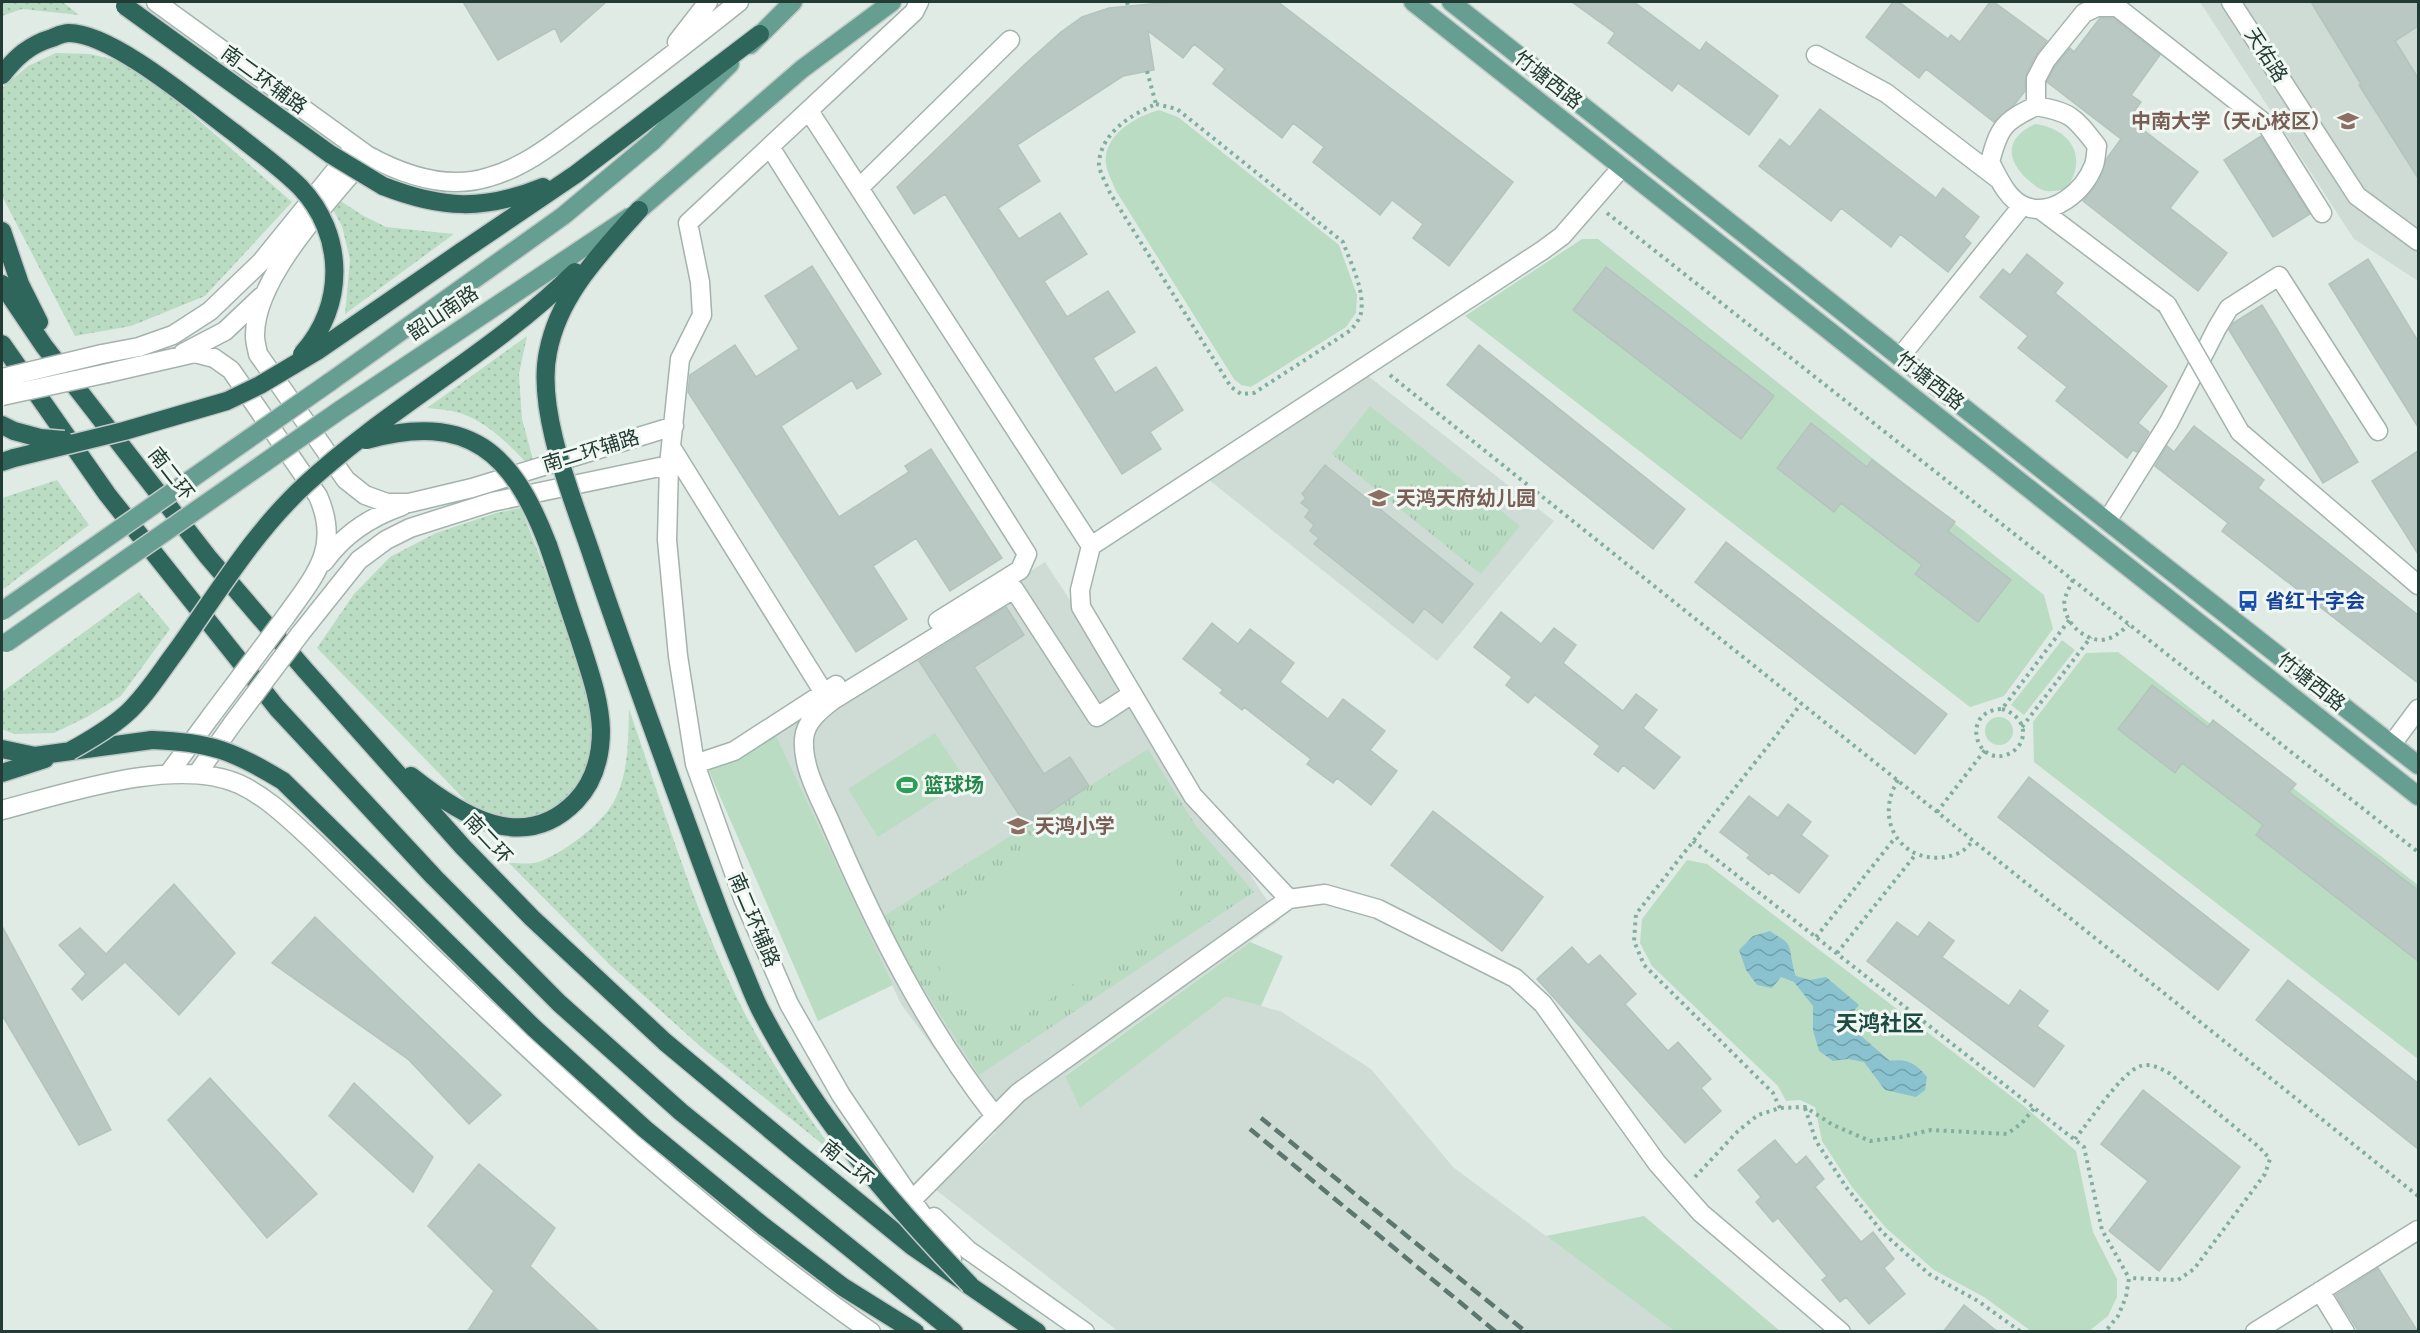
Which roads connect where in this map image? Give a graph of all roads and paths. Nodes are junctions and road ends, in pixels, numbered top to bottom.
1 (156, 2) edge
2 (708, 2) edge
3 (739, 2) edge
4 (793, 2) edge
5 (892, 2) edge
6 (919, 2) edge
7 (1413, 2) edge
8 (1451, 2) edge
9 (2231, 2) edge
10 (122, 4) edge
11 (760, 34) junction
12 (1010, 40) dead end
13 (1816, 55) dead end
14 (662, 63) junction
15 (1147, 71) dead end
16 (2, 75) edge
17 (1156, 104) junction
18 (2036, 106) junction
19 (809, 111) junction
20 (770, 147) junction
21 (361, 151) junction
22 (1622, 167) junction
23 (576, 174) junction
24 (2001, 181) junction
25 (859, 188) junction
26 (1592, 202) junction
27 (2022, 206) junction
28 (639, 210) junction
29 (2041, 210) junction
30 (2322, 213) dead end
31 (2, 231) edge
32 (2418, 241) edge
33 (2, 284) edge
34 (271, 285) junction
35 (222, 302) junction
36 (197, 322) junction
37 (236, 323) junction
38 (210, 340) junction
39 (2, 344) edge
40 (258, 354) junction
41 (170, 357) junction
42 (1900, 357) junction
43 (1372, 362) junction
44 (231, 370) junction
45 (284, 371) junction
46 (2, 378) edge
47 (2, 396) edge
48 (91, 408) junction
49 (2, 425) edge
50 (674, 426) junction
51 (2378, 431) dead end
52 (81, 441) junction
53 (356, 443) junction
54 (670, 456) junction
55 (2, 462) edge
56 (346, 480) junction
57 (318, 496) junction
58 (410, 503) junction
59 (372, 519) junction
60 (2107, 521) junction
61 (345, 537) junction
62 (386, 540) junction
63 (1091, 546) junction
64 (359, 560) junction
65 (317, 572) junction
66 (2073, 580) junction
67 (2418, 585) edge
68 (2, 612) edge
69 (2070, 619) junction
70 (2129, 625) junction
71 (2091, 637) junction
72 (4, 645) edge
73 (824, 693) junction
74 (1132, 694) junction
75 (1801, 704) junction
76 (2002, 709) junction
77 (2418, 709) edge
78 (2022, 727) junction
79 (2392, 744) junction
80 (374, 746) junction
81 (2, 749) edge
82 (1985, 750) junction
83 (70, 751) junction
84 (695, 764) junction
85 (2418, 765) edge
86 (2, 773) edge
87 (170, 773) junction
88 (197, 774) junction
89 (1898, 780) junction
90 (2418, 796) edge
91 (2, 810) edge
92 (1937, 812) junction
93 (1895, 838) junction
94 (1693, 841) junction
95 (1973, 841) junction
96 (2418, 852) edge
97 (1916, 854) junction
98 (1289, 899) junction
99 (1816, 937) junction
100 (1837, 953) junction
101 (1805, 1107) junction
102 (2035, 1107) junction
103 (1780, 1108) junction
104 (995, 1116) junction
105 (2075, 1139) junction
106 (1682, 1191) junction
107 (911, 1195) junction
108 (2418, 1196) edge
109 (2416, 1235) edge
110 (2129, 1278) junction
111 (970, 1285) junction
112 (2320, 1291) junction
113 (871, 1332) edge
114 (915, 1332) edge
115 (954, 1332) edge
116 (1037, 1332) edge
117 (1085, 1332) edge
118 (1841, 1332) edge
119 (2021, 1332) edge
120 (2105, 1332) edge
121 (2255, 1332) edge
122 (2345, 1332) edge

1 - 21 street, 南二环辅路
2 - 14 street
3 - 14 street
4 - 11 main road, 韶山南路
5 - 28 main road, 韶山南路
6 - 19 street
7 - 22 main road, 竹塘西路
8 - 42 main road, 竹塘西路
9 - 32 street, 天佑路
10 - 23 highway, bridge
11 - 23 highway
11 - 68 main road, 韶山南路, bridge
12 - 25 street
13 - 24 street
14 - 21 street, 南二环辅路
15 - 17 path
16 - 45 highway, bridge
17 - 17 path
18 - 24 street
18 - 29 street
18 - 30 street
19 - 20 street
19 - 25 street
20 - 50 street
20 - 73 street
21 - 34 street
21 - 35 street
22 - 26 street
22 - 90 main road, 竹塘西路
23 - 45 highway, bridge
24 - 27 street
25 - 63 street
26 - 43 street
26 - 66 path
27 - 29 street
27 - 42 street
28 - 53 highway, bridge
28 - 72 main road, 韶山南路, bridge
28 - 111 highway, bridge
29 - 67 street, bridge
31 - 48 highway
33 - 48 highway, 南二环
34 - 37 street
34 - 40 street
35 - 36 street
35 - 37 street, 南二环辅路
36 - 38 street
36 - 46 street, bridge
37 - 38 street
37 - 40 street, 南二环辅路
38 - 41 street
38 - 44 street
39 - 115 highway
40 - 56 street, 南二环辅路
41 - 44 street
41 - 47 street, bridge
42 - 60 main road, 竹塘西路
43 - 63 street
43 - 75 path
44 - 57 street
45 - 52 highway, bridge
48 - 80 highway, 南二环
49 - 52 highway, bridge
50 - 54 street, 南二环辅路
50 - 58 street, 南二环辅路
51 - 60 street
52 - 55 highway, bridge
53 - 80 highway, bridge
53 - 83 highway, bridge
54 - 62 street
54 - 73 street
54 - 84 street, 南二环辅路
56 - 58 street, 南二环辅路
56 - 59 street
57 - 61 street
57 - 65 street
58 - 59 street
59 - 61 street
59 - 62 street
60 - 79 main road, 竹塘西路
61 - 64 street
61 - 65 street
62 - 64 street
63 - 74 street
64 - 88 street, bridge
65 - 87 street, bridge
66 - 69 path
66 - 70 path
69 - 71 path
69 - 76 path
70 - 71 path
70 - 96 path
71 - 78 path
73 - 84 street
74 - 98 street
74 - 104 street
75 - 89 path
75 - 94 path
76 - 78 path
76 - 82 path
77 - 79 street
78 - 82 path
79 - 85 main road, 竹塘西路
80 - 111 highway, 南二环
81 - 83 highway
82 - 92 path
83 - 86 highway
83 - 114 highway, bridge
84 - 107 street, 南二环辅路
87 - 88 street
87 - 91 street
88 - 113 street
89 - 92 path
89 - 93 path
92 - 95 path
93 - 97 path
93 - 99 path
94 - 99 path
94 - 103 path
95 - 97 path
95 - 108 path
97 - 100 path
98 - 104 street
98 - 106 street
99 - 100 path
100 - 102 path
101 - 102 path
101 - 103 path
101 - 119 path
102 - 105 path
103 - 106 path
104 - 107 street
105 - 110 path
105 - 110 path
106 - 118 street
107 - 111 street, 南二环辅路
107 - 117 street, 南二环辅路
109 - 112 street
110 - 120 path
111 - 116 highway, 南二环
112 - 121 street
112 - 122 street

